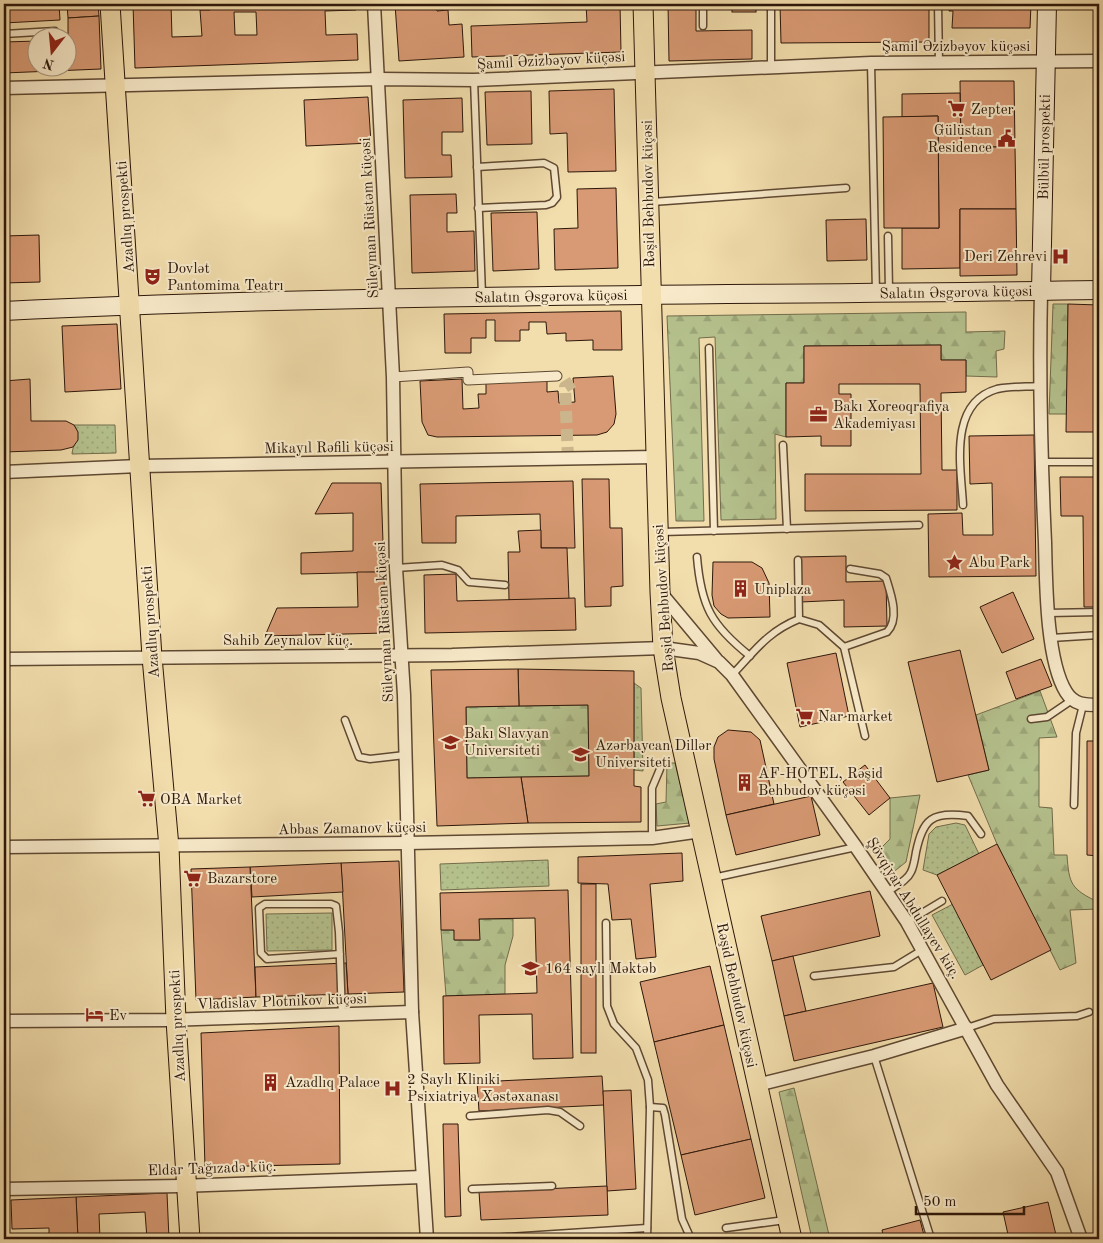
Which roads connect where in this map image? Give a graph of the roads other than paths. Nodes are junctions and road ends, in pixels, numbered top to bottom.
1 (110, 4) edge
2 (374, 4) edge
3 (642, 4) edge
4 (703, 4) edge
5 (771, 4) edge
6 (938, 4) edge
7 (1047, 4) edge
8 (703, 26) dead end
9 (28, 33) edge
10 (4, 34) edge
11 (1099, 61) edge
12 (1046, 62) junction
13 (872, 63) junction
14 (939, 63) junction
15 (771, 68) junction
16 (645, 72) junction
17 (379, 80) junction
18 (474, 80) junction
19 (115, 84) junction
20 (4, 88) edge
21 (476, 166) junction
22 (846, 188) dead end
23 (648, 202) junction
24 (478, 208) junction
25 (888, 236) dead end
26 (1099, 290) edge
27 (1041, 291) junction
28 (882, 293) junction
29 (650, 295) junction
30 (482, 296) junction
31 (389, 298) junction
32 (131, 305) junction
33 (4, 311) edge
34 (708, 348) dead end
35 (557, 376) dead end
36 (393, 377) junction
37 (1040, 386) junction
38 (784, 445) dead end
39 (655, 457) junction
40 (395, 462) junction
41 (1041, 462) junction
42 (1099, 462) edge
43 (139, 466) junction
44 (4, 472) edge
45 (962, 505) dead end
46 (919, 525) dead end
47 (787, 529) junction
48 (714, 531) junction
49 (658, 532) junction
50 (697, 557) dead end
51 (798, 560) dead end
52 (396, 568) junction
53 (850, 569) dead end
54 (505, 585) dead end
55 (660, 592) junction
56 (1099, 612) edge
57 (1048, 613) junction
58 (800, 619) junction
59 (1099, 635) edge
60 (1051, 638) junction
61 (844, 647) junction
62 (663, 648) junction
63 (402, 655) junction
64 (750, 656) junction
65 (152, 657) junction
66 (4, 659) edge
67 (718, 662) junction
68 (732, 675) junction
69 (1078, 702) junction
70 (1099, 706) edge
71 (1031, 718) dead end
72 (345, 720) dead end
73 (865, 736) dead end
74 (405, 756) junction
75 (660, 769) dead end
76 (1074, 805) dead end
77 (701, 832) junction
78 (981, 834) dead end
79 (652, 838) junction
80 (407, 843) junction
81 (169, 846) junction
82 (4, 847) edge
83 (856, 847) junction
84 (711, 878) junction
85 (888, 892) junction
86 (942, 901) dead end
87 (907, 922) junction
88 (606, 923) dead end
89 (924, 949) junction
90 (340, 954) junction
91 (814, 976) dead end
92 (412, 1012) junction
93 (1089, 1012) dead end
94 (342, 1016) junction
95 (176, 1020) junction
96 (4, 1021) edge
97 (967, 1028) junction
98 (874, 1056) junction
99 (757, 1085) junction
100 (650, 1107) junction
101 (470, 1116) dead end
102 (580, 1126) dead end
103 (422, 1177) junction
104 (188, 1186) junction
105 (552, 1186) dead end
106 (4, 1190) edge
107 (472, 1190) dead end
108 (789, 1220) junction
109 (647, 1228) junction
110 (726, 1228) dead end
111 (190, 1239) edge
112 (427, 1239) edge
113 (476, 1239) edge
114 (647, 1239) edge
115 (691, 1239) edge
116 (792, 1239) edge
117 (931, 1239) edge
118 (1081, 1239) edge

1 - 19 main road, Azadlıq prospekti
2 - 17 street, Süleyman Rüstəm küçəsi
3 - 16 main road, Rəşid Behbudov küçəsi
4 - 8 lane
5 - 15 lane
6 - 14 lane
7 - 12 main road, Bülbül prospekti
9 - 10 lane
11 - 12 street, Şamil Əzizbəyov küçəsi
12 - 14 street, Şamil Əzizbəyov küçəsi
12 - 27 main road, Bülbül prospekti
13 - 14 street, Şamil Əzizbəyov küçəsi
13 - 15 street, Şamil Əzizbəyov küçəsi
13 - 28 lane
15 - 16 street, Şamil Əzizbəyov küçəsi
16 - 18 street, Şamil Əzizbəyov küçəsi
16 - 23 main road, Rəşid Behbudov küçəsi
17 - 18 street, Şamil Əzizbəyov küçəsi
17 - 19 street, Şamil Əzizbəyov küçəsi
17 - 31 street, Süleyman Rüstəm küçəsi
18 - 21 lane
19 - 20 street, Şamil Əzizbəyov küçəsi
19 - 32 main road, Azadlıq prospekti
21 - 24 lane
21 - 24 lane
22 - 23 lane
23 - 29 main road, Rəşid Behbudov küçəsi
24 - 30 lane
25 - 28 lane
26 - 27 main road, Salatın Əsgərova küçəsi
27 - 28 main road, Salatın Əsgərova küçəsi
27 - 37 street
28 - 29 main road, Salatın Əsgərova küçəsi
29 - 30 main road, Salatın Əsgərova küçəsi
29 - 39 main road, Rəşid Behbudov küçəsi
30 - 31 main road, Salatın Əsgərova küçəsi
31 - 32 main road, Salatın Əsgərova küçəsi
31 - 36 street, Süleyman Rüstəm küçəsi
32 - 33 main road, Salatın Əsgərova küçəsi
32 - 43 main road, Azadlıq prospekti
34 - 48 lane
35 - 36 street
36 - 40 street, Süleyman Rüstəm küçəsi
37 - 41 street
37 - 45 lane
38 - 47 lane
39 - 40 street, Mikayıl Rəfili küçəsi
39 - 49 main road, Rəşid Behbudov küçəsi
40 - 43 street, Mikayıl Rəfili küçəsi
40 - 52 street, Süleyman Rüstəm küçəsi
41 - 42 lane
41 - 57 street
43 - 44 street, Mikayıl Rəfili küçəsi
43 - 65 main road, Azadlıq prospekti
46 - 47 lane
47 - 48 lane
48 - 49 lane
49 - 55 main road, Rəşid Behbudov küçəsi
50 - 64 lane
51 - 58 lane
52 - 54 lane
52 - 63 street, Süleyman Rüstəm küçəsi
53 - 61 lane
55 - 62 main road, Rəşid Behbudov küçəsi
55 - 67 street
56 - 57 lane
57 - 60 street
58 - 61 lane
58 - 64 lane
59 - 60 lane
60 - 69 street
61 - 73 lane
62 - 63 street, Sahib Zeynalov küç.
62 - 67 street, Şövqiyar Abdullayev küç.
62 - 77 main road, Rəşid Behbudov küçəsi
63 - 65 street, Sahib Zeynalov küç.
63 - 74 street, Süleyman Rüstəm küçəsi
64 - 68 lane
65 - 66 street, Sahib Zeynalov küç.
65 - 81 main road, Azadlıq prospekti
67 - 68 street, Şövqiyar Abdullayev küç.
68 - 83 street, Şövqiyar Abdullayev küç.
69 - 70 street
69 - 71 lane
69 - 76 lane
72 - 74 lane
74 - 80 street, Süleyman Rüstəm küçəsi
75 - 79 lane
77 - 79 street, Abbas Zamanov küçəsi
77 - 84 main road, Rəşid Behbudov küçəsi
78 - 85 lane
79 - 80 street, Abbas Zamanov küçəsi
80 - 81 street, Abbas Zamanov küçəsi
80 - 92 street, Süleyman Rüstəm küçəsi
81 - 82 street, Abbas Zamanov küçəsi
81 - 95 main road, Azadlıq prospekti
83 - 84 lane
83 - 85 street, Şövqiyar Abdullayev küç.
84 - 99 main road, Rəşid Behbudov küçəsi
85 - 87 street, Şövqiyar Abdullayev küç.
86 - 87 lane
87 - 89 street, Şövqiyar Abdullayev küç.
88 - 100 lane
89 - 91 lane
89 - 97 street, Şövqiyar Abdullayev küç.
90 - 90 lane
90 - 94 lane
92 - 94 street, Vladislav Plotnikov küçəsi
92 - 103 street, Süleyman Rüstəm küçəsi
93 - 97 lane
94 - 95 street, Vladislav Plotnikov küçəsi
95 - 96 street, Vladislav Plotnikov küçəsi
95 - 104 main road, Azadlıq prospekti
97 - 98 street
97 - 118 street, Şövqiyar Abdullayev küç.
98 - 99 street
98 - 117 lane
99 - 108 main road, Rəşid Behbudov küçəsi
100 - 109 lane
100 - 115 lane
101 - 102 lane
103 - 104 street, Eldar Tağızadə küç.
103 - 112 street, Süleyman Rüstəm küçəsi
104 - 106 street, Eldar Tağızadə küç.
104 - 111 main road, Azadlıq prospekti
105 - 107 lane
108 - 110 lane
108 - 116 main road, Rəşid Behbudov küçəsi
109 - 113 lane
109 - 114 lane

